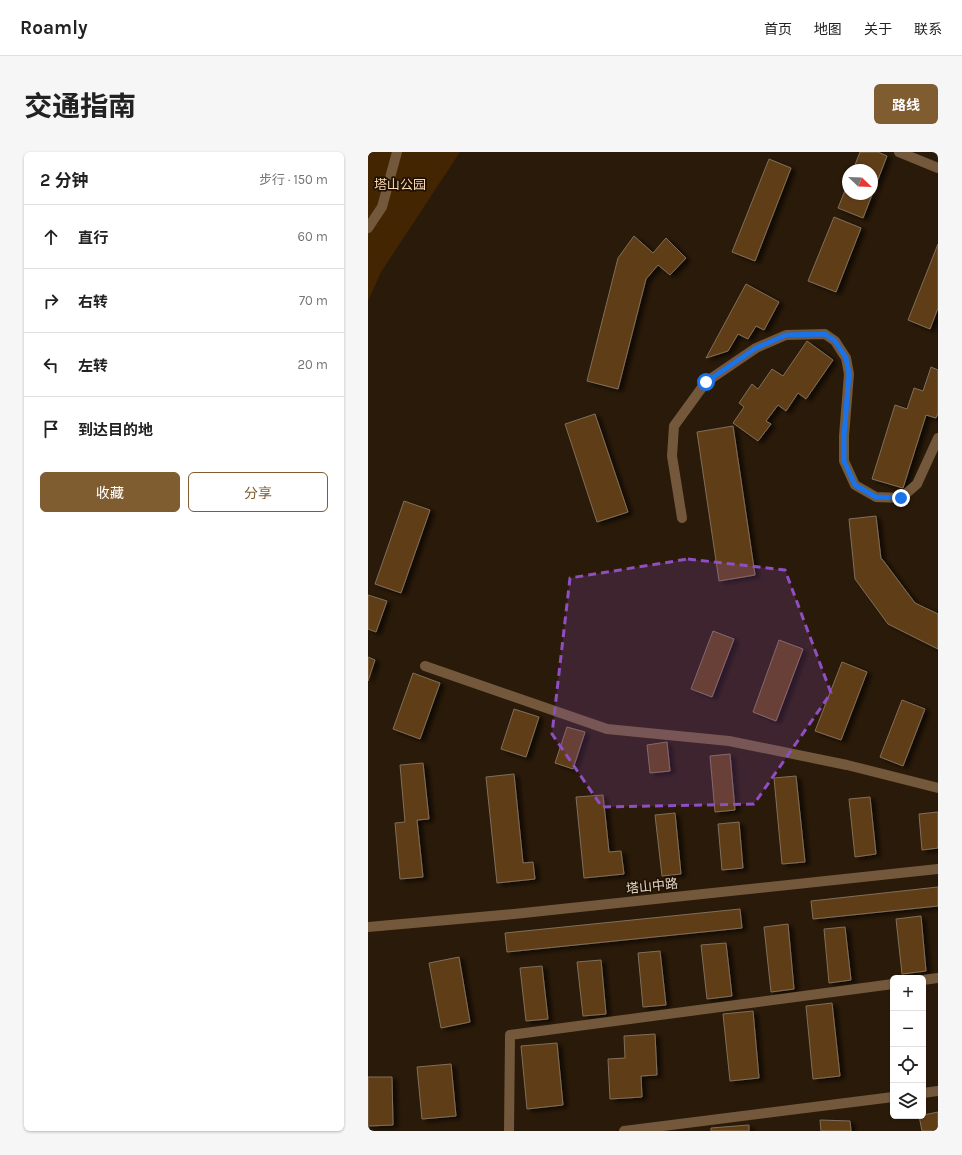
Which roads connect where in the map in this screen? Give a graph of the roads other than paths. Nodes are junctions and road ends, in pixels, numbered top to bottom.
1 (397, 152) edge
2 (899, 152) edge
3 (938, 168) edge
4 (368, 228) edge
5 (938, 438) edge
6 (682, 518) dead end
7 (425, 666) dead end
8 (938, 788) edge
9 (938, 869) edge
10 (368, 927) edge
11 (938, 978) edge
12 (926, 980) edge
13 (890, 984) edge
14 (938, 1091) edge
15 (926, 1093) edge
16 (890, 1097) edge
17 (509, 1131) edge
18 (624, 1131) edge

1 - 4 street
2 - 3 street
5 - 6 street
7 - 8 street
9 - 10 street, 塔山中路
11 - 12 street
13 - 17 street
14 - 15 street
16 - 18 street

